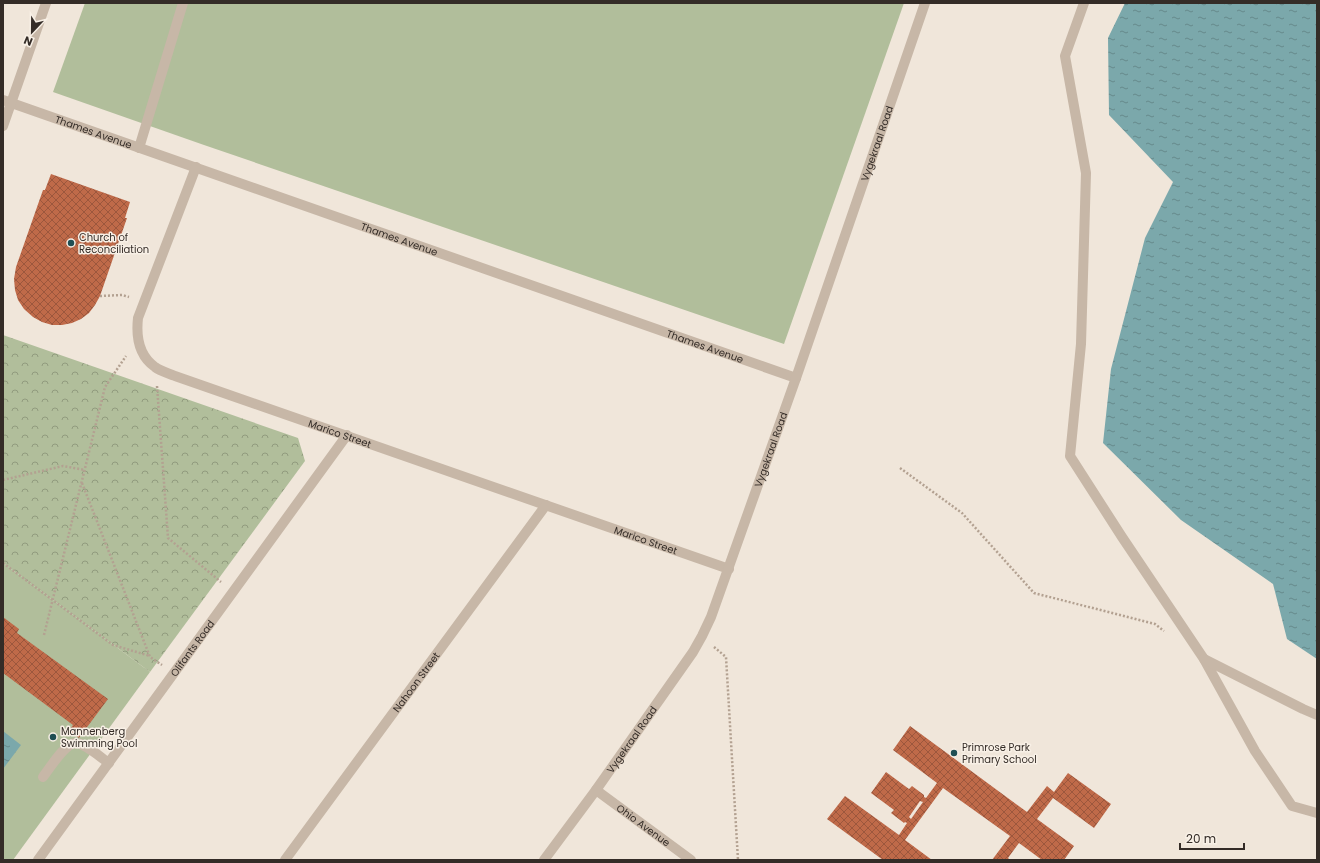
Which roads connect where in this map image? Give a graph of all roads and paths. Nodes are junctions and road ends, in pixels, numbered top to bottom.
1 (46, 3) edge
2 (183, 3) edge
3 (925, 3) edge
4 (1084, 3) edge
5 (7, 102) edge
6 (3, 126) edge
7 (139, 148) junction
8 (196, 168) junction
9 (100, 296) dead end
10 (144, 303) junction
11 (137, 339) junction
12 (155, 368) junction
13 (796, 378) junction
14 (347, 435) junction
15 (900, 468) dead end
16 (85, 470) junction
17 (3, 480) edge
18 (82, 482) junction
19 (546, 505) junction
20 (3, 563) edge
21 (729, 569) junction
22 (232, 592) junction
23 (53, 600) junction
24 (1167, 633) dead end
25 (44, 635) dead end
26 (702, 636) junction
27 (150, 657) junction
28 (1204, 658) junction
29 (174, 673) junction
30 (1317, 715) edge
31 (109, 763) junction
32 (43, 777) dead end
33 (596, 790) junction
34 (1317, 813) edge
35 (38, 860) edge
36 (285, 860) edge
37 (544, 860) edge
38 (691, 860) edge
39 (738, 860) edge

1 - 5 street
2 - 7 street
3 - 13 street, Vygekraal Road
4 - 28 street
5 - 6 street
5 - 7 street, Thames Avenue
7 - 8 street, Thames Avenue
8 - 10 street, Marico Street
8 - 13 street, Thames Avenue
9 - 10 path
10 - 11 street, Marico Street
11 - 12 street, Marico Street
11 - 16 path
12 - 14 street, Marico Street
12 - 22 path
13 - 21 street, Vygekraal Road
14 - 19 street, Marico Street
14 - 22 street, Olifants Road
15 - 24 path
16 - 17 path
16 - 18 path
18 - 23 path
18 - 27 path
19 - 21 street, Marico Street
19 - 36 street, Nahoon Street
20 - 23 path
21 - 26 street, Vygekraal Road
22 - 29 street, Olifants Road
23 - 25 path
23 - 27 path
26 - 33 street, Vygekraal Road
26 - 39 path
27 - 29 path
28 - 30 street
28 - 34 street
29 - 31 street, Olifants Road
31 - 32 street
31 - 35 street, Olifants Road
33 - 37 street, Vygekraal Road
33 - 38 street, Ohio Avenue

